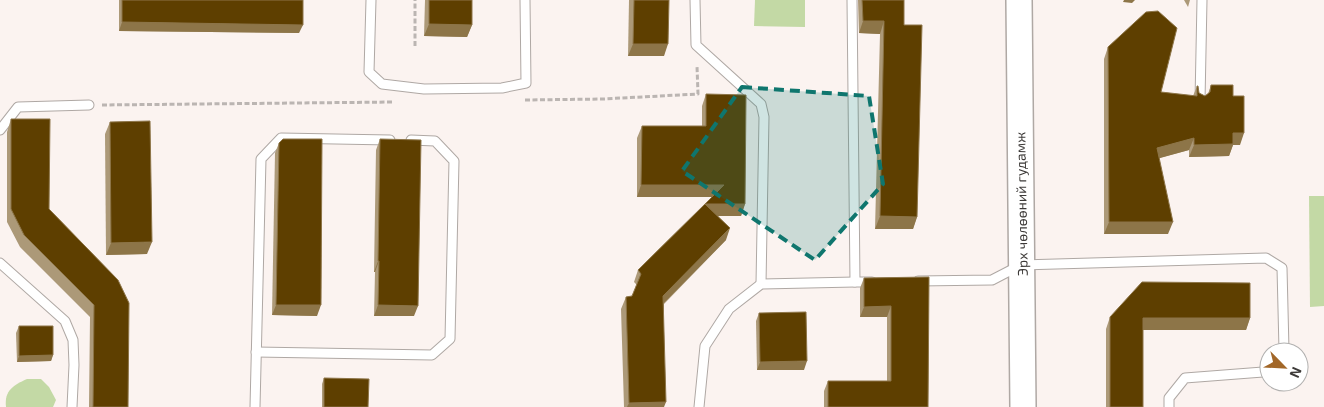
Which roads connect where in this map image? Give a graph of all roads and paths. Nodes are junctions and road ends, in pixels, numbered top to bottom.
1 (371, 0) edge
2 (415, 0) edge
3 (525, 0) edge
4 (696, 0) edge
5 (852, 0) edge
6 (1019, 0) edge
7 (1202, 0) edge
8 (414, 46) dead end
9 (1200, 101) edge
10 (89, 105) dead end
11 (0, 130) edge
12 (0, 262) edge
13 (1022, 265) junction
14 (855, 282) junction
15 (877, 282) edge
16 (906, 282) edge
17 (761, 284) junction
18 (1284, 342) edge
19 (256, 352) junction
20 (1259, 372) edge
21 (72, 407) edge
22 (255, 407) edge
23 (699, 407) edge
24 (1023, 407) edge
25 (1169, 407) edge

1 - 3 lane
2 - 8 path
4 - 17 lane
5 - 14 lane
6 - 13 main road, Эрх чөлөөний гудамж
7 - 9 lane
10 - 11 lane
12 - 21 lane
13 - 16 lane
13 - 18 lane
13 - 24 main road, Эрх чөлөөний гудамж
14 - 15 lane
14 - 17 lane
17 - 23 lane
19 - 19 lane
19 - 22 lane
20 - 25 lane

